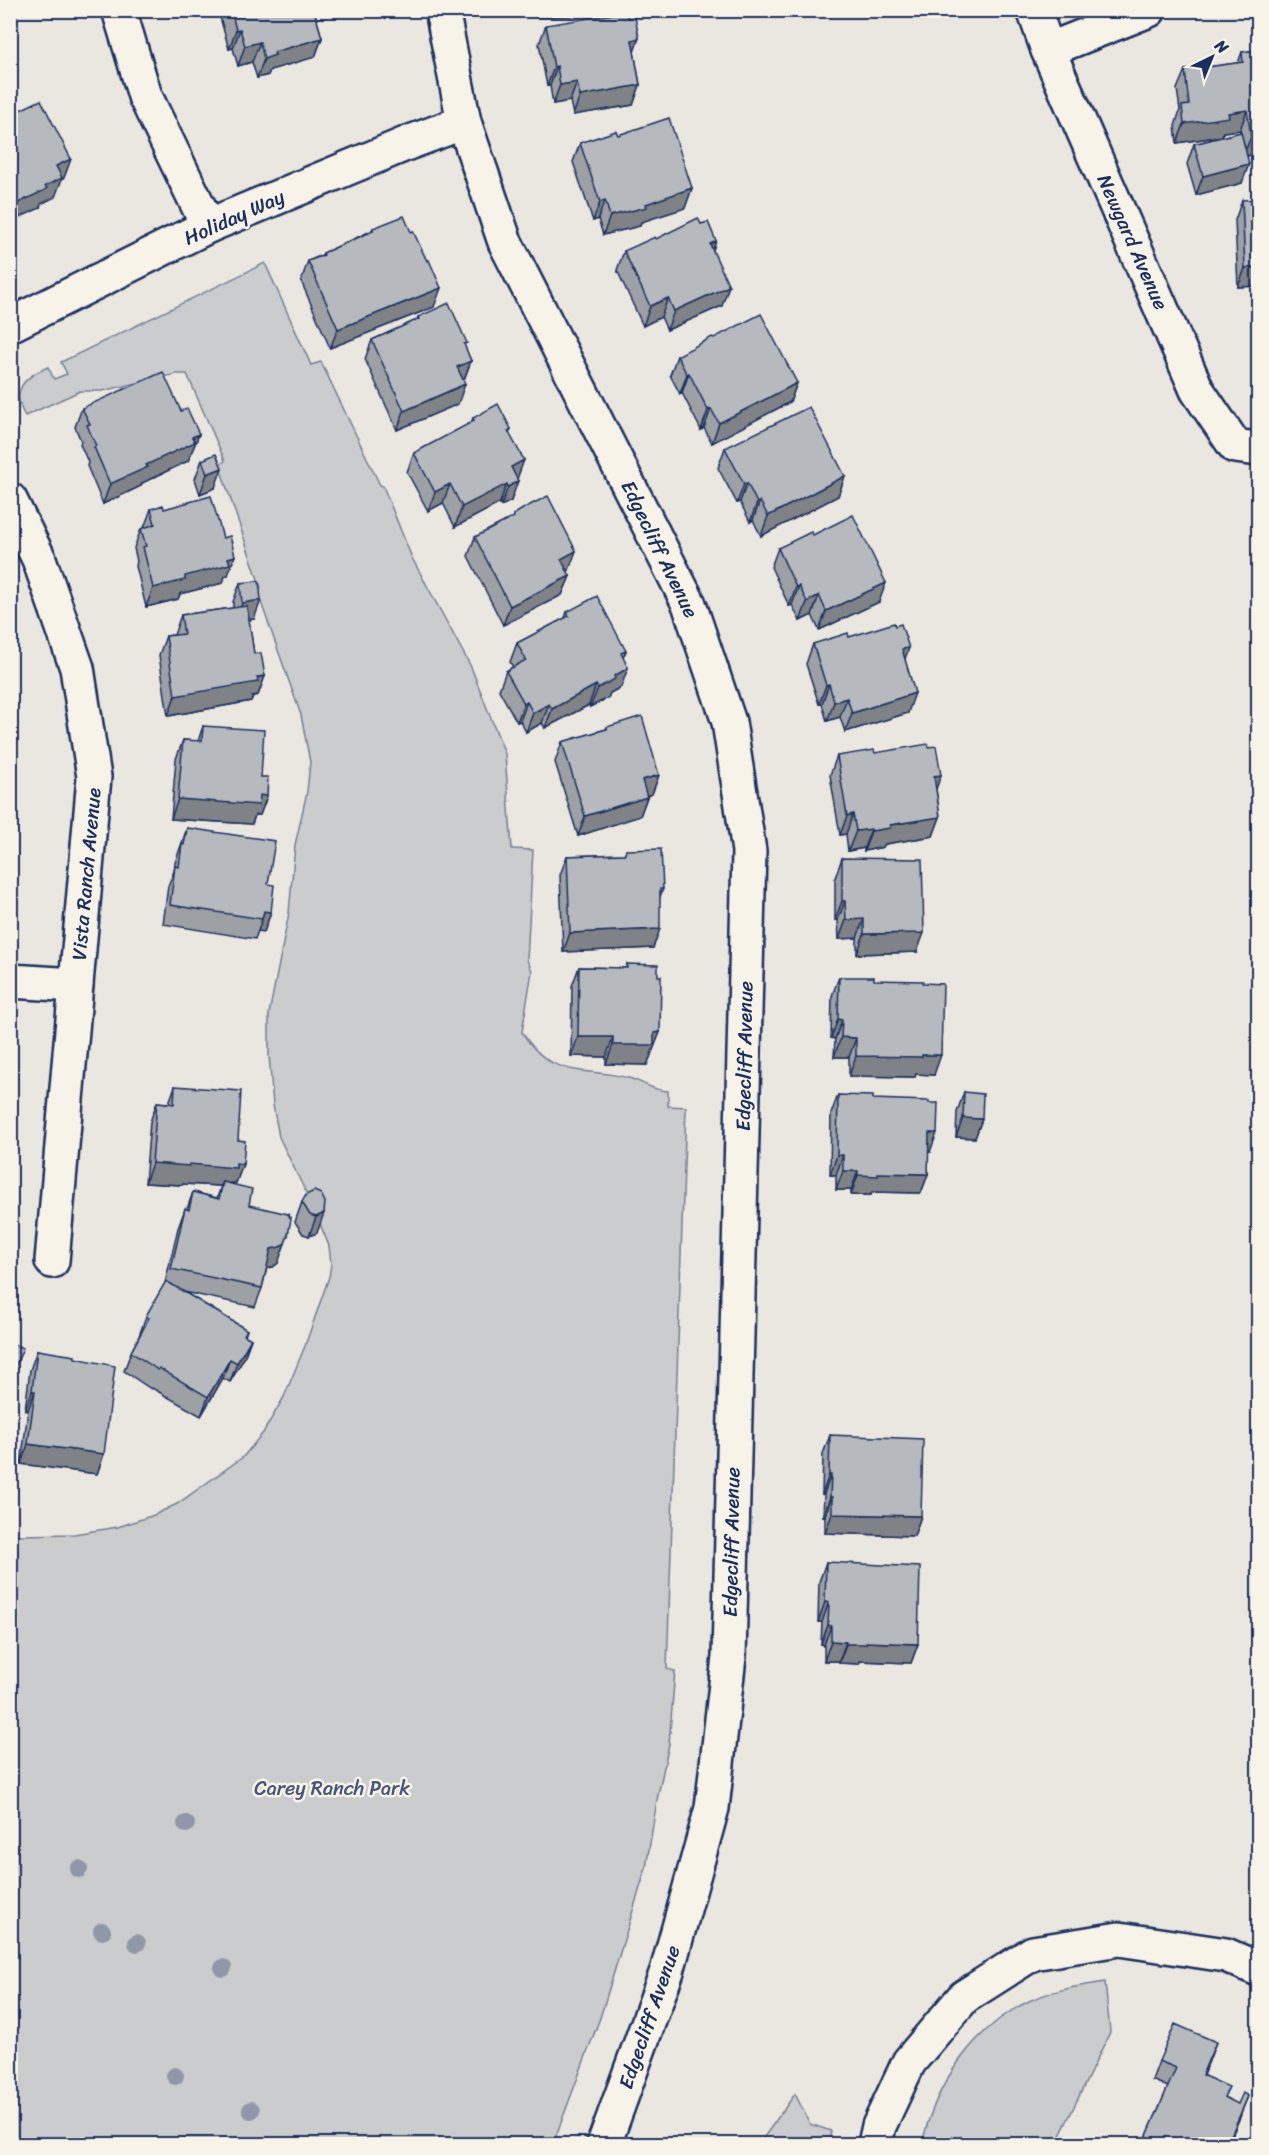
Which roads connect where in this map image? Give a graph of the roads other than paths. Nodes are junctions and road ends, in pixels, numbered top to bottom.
1 (119, 10) edge
2 (442, 10) edge
3 (1034, 10) edge
4 (1149, 10) edge
5 (1048, 50) junction
6 (464, 122) junction
7 (208, 226) junction
8 (10, 325) edge
9 (1258, 449) edge
10 (10, 500) edge
11 (10, 981) edge
12 (76, 985) junction
13 (52, 1261) dead end
14 (1258, 1969) edge
15 (604, 2145) edge
16 (875, 2145) edge

1 - 7 street
2 - 6 street, Edgecliff Avenue
3 - 5 street, Newgard Avenue
4 - 5 street
5 - 9 street, Newgard Avenue
6 - 7 street, Holiday Way
6 - 15 street, Edgecliff Avenue
7 - 8 street, Holiday Way
10 - 12 street, Vista Ranch Avenue
11 - 12 street
12 - 13 street, Vista Ranch Avenue
14 - 16 street

